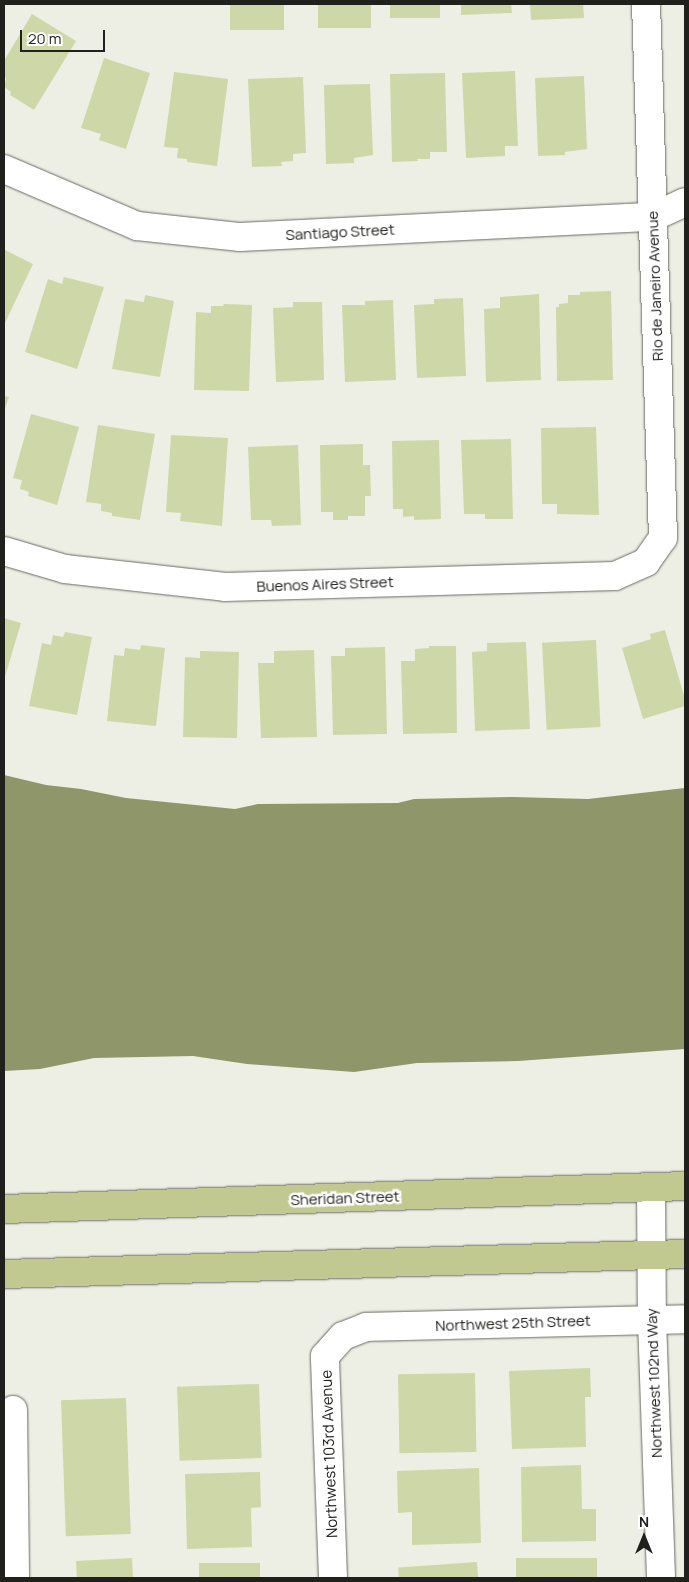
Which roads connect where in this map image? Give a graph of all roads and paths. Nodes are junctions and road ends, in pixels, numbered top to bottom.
1 (646, 4) edge
2 (4, 169) edge
3 (685, 202) edge
4 (653, 217) junction
5 (4, 551) edge
6 (646, 562) joint
7 (685, 1186) edge
8 (651, 1188) junction
9 (4, 1209) edge
10 (685, 1254) edge
11 (651, 1255) junction
12 (4, 1274) edge
13 (685, 1319) edge
14 (652, 1320) junction
15 (343, 1336) joint
16 (13, 1410) dead end
17 (9, 1530) edge
18 (15, 1578) edge
19 (333, 1578) edge
20 (661, 1578) edge

1 - 4 street, Rio de Janeiro Avenue
2 - 4 street, Santiago Street
3 - 4 street, Santiago Street
4 - 6 street, Rio de Janeiro Avenue
5 - 6 street, Buenos Aires Street
7 - 8 main road, Sheridan Street
8 - 9 main road, Sheridan Street
8 - 11 street, Northwest 102nd Way
10 - 11 main road
11 - 12 main road
11 - 14 street, Northwest 102nd Way
13 - 14 street, Northwest 25th Street
14 - 15 street, Northwest 25th Street
14 - 20 street, Northwest 102nd Way
15 - 19 street, Northwest 103rd Avenue
16 - 17 street
17 - 18 street

